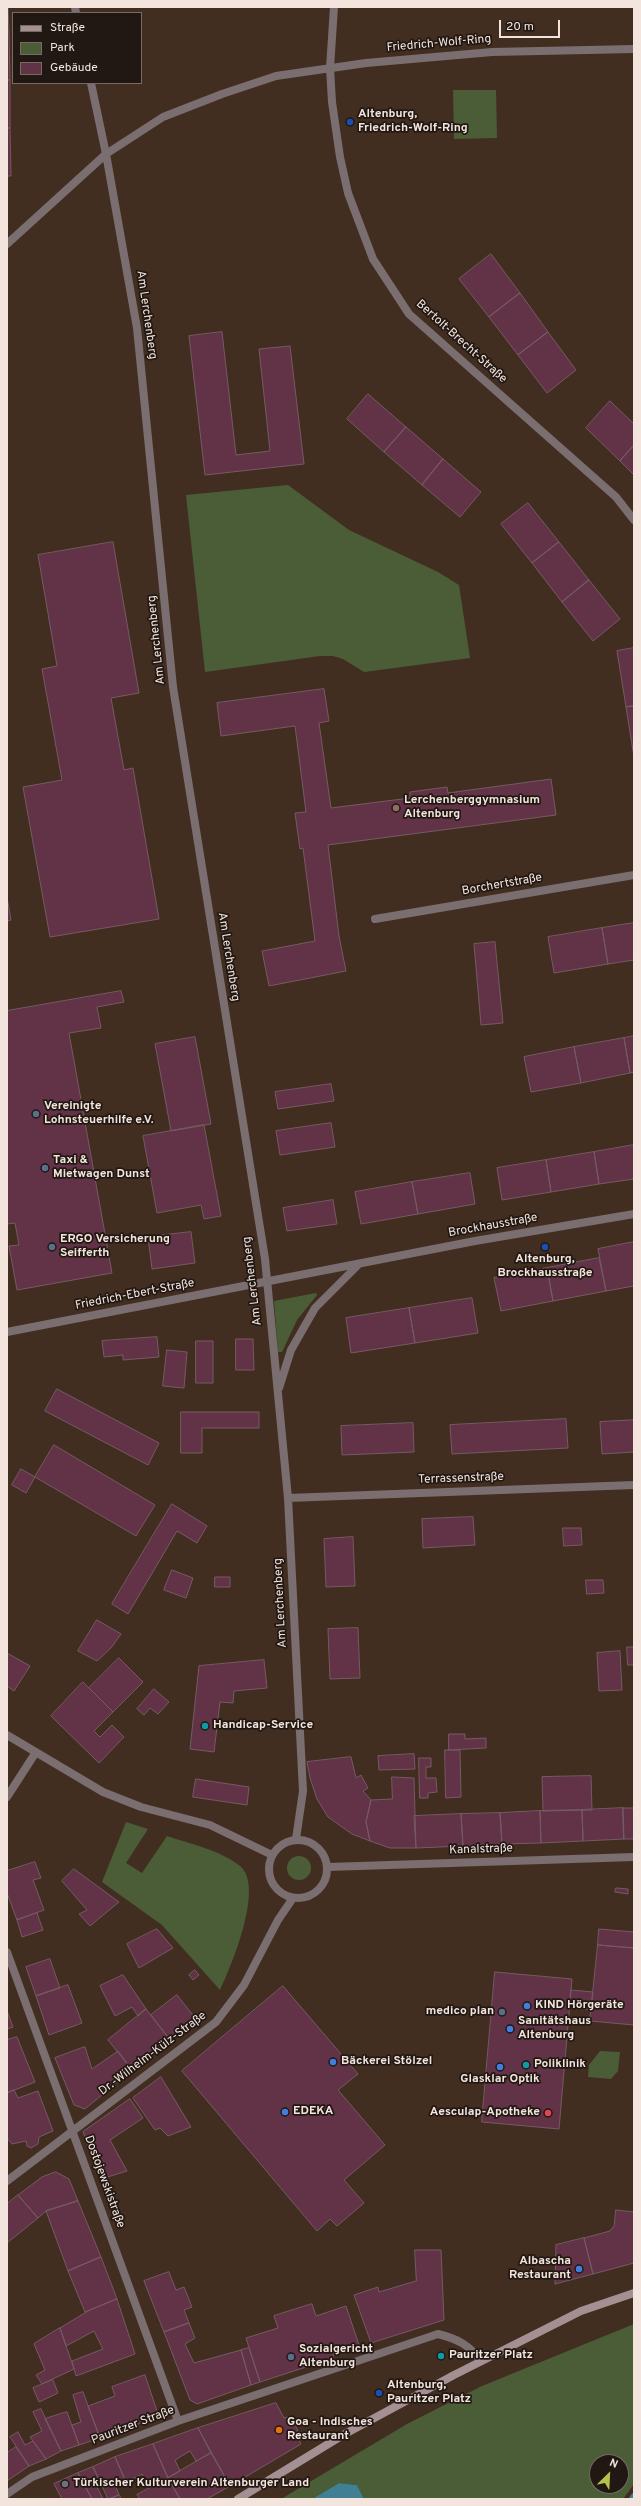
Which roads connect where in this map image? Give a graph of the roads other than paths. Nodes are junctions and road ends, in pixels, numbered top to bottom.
1 (334, 7) edge
2 (634, 49) edge
3 (330, 68) junction
4 (91, 84) edge
5 (106, 154) junction
6 (7, 244) edge
7 (634, 520) edge
8 (634, 874) edge
9 (375, 919) dead end
10 (634, 1214) edge
11 (358, 1265) junction
12 (267, 1282) junction
13 (7, 1332) edge
14 (277, 1393) junction
15 (634, 1485) edge
16 (288, 1498) junction
17 (7, 1735) edge
18 (36, 1752) junction
19 (7, 1797) edge
20 (296, 1839) junction
21 (272, 1855) junction
22 (634, 1857) edge
23 (328, 1867) junction
24 (293, 1898) junction
25 (7, 1952) edge
26 (73, 2130) junction
27 (7, 2181) edge
28 (634, 2293) edge
29 (481, 2361) junction
30 (178, 2421) junction
31 (7, 2494) edge
32 (238, 2499) edge

1 - 3 street
2 - 3 street, Friedrich-Wolf-Ring
3 - 5 street, Friedrich-Wolf-Ring
3 - 7 street, Bertolt-Brecht-Straße
4 - 5 street, Am Lerchenberg
5 - 6 street, Friedrich-Wolf-Ring
5 - 12 street, Am Lerchenberg
8 - 9 street, Borchertstraße
10 - 11 street, Brockhausstraße
11 - 12 street, Brockhausstraße
11 - 14 street
12 - 13 street, Friedrich-Ebert-Straße
12 - 14 street, Am Lerchenberg
14 - 16 street, Am Lerchenberg
15 - 16 street, Terrassenstraße
16 - 20 street, Am Lerchenberg
17 - 18 street
18 - 19 street
18 - 21 street
20 - 21 street
20 - 23 street
21 - 24 street
22 - 23 street, Kanalstraße
23 - 24 street
24 - 26 street, Dr.-Wilhelm-Külz-Straße
25 - 26 street, Dostojewskistraße
26 - 27 street, Dr.-Wilhelm-Külz-Straße
26 - 30 street, Dostojewskistraße
28 - 29 street
29 - 30 street, Pauritzer Straße
29 - 32 street
30 - 31 street, Pauritzer Straße

